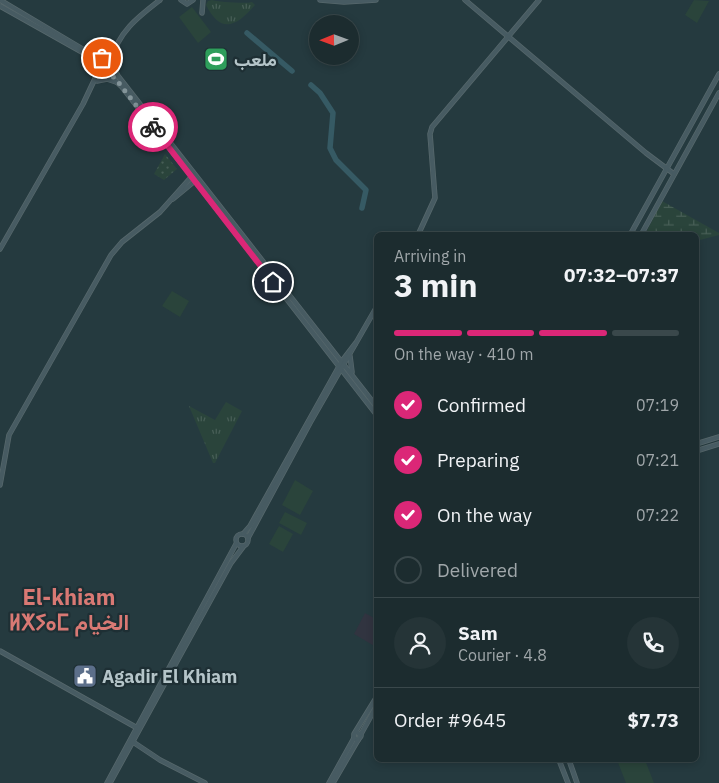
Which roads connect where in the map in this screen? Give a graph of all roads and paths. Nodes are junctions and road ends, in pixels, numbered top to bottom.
1 (0, 0) edge
2 (160, 0) edge
3 (180, 0) edge
4 (193, 0) edge
5 (203, 0) edge
6 (320, 0) edge
7 (376, 0) edge
8 (465, 0) edge
9 (539, 0) edge
10 (0, 6) edge
11 (202, 13) dead end
12 (509, 37) junction
13 (115, 47) junction
14 (104, 58) junction
15 (111, 62) junction
16 (99, 66) junction
17 (105, 71) junction
18 (719, 74) edge
19 (97, 81) junction
20 (118, 82) junction
21 (93, 86) junction
22 (719, 93) edge
23 (666, 169) junction
24 (674, 174) junction
25 (193, 175) junction
26 (196, 179) junction
27 (172, 198) junction
28 (420, 232) edge
29 (632, 232) edge
30 (643, 232) edge
31 (0, 250) edge
32 (374, 311) edge
33 (349, 353) junction
34 (332, 354) junction
35 (343, 363) junction
36 (340, 369) junction
37 (353, 376) junction
38 (334, 379) junction
39 (349, 380) junction
40 (374, 403) edge
41 (374, 411) edge
42 (719, 437) edge
43 (699, 443) edge
44 (719, 444) edge
45 (699, 450) edge
46 (0, 485) edge
47 (242, 534) junction
48 (248, 538) junction
49 (236, 544) junction
50 (243, 547) junction
51 (0, 651) edge
52 (374, 702) edge
53 (374, 710) edge
54 (139, 729) junction
55 (359, 733) junction
56 (356, 739) junction
57 (132, 742) junction
58 (560, 762) edge
59 (569, 762) edge
60 (109, 783) edge
61 (205, 783) edge
62 (329, 783) edge
63 (333, 783) edge
64 (568, 783) edge
65 (577, 783) edge

1 - 14 street
2 - 13 street
3 - 4 street
5 - 11 street
6 - 7 street
8 - 12 street
9 - 12 street
10 - 16 street
12 - 23 street
12 - 28 street
13 - 14 street
13 - 15 street
14 - 15 street
14 - 16 street
15 - 17 street
15 - 25 street
16 - 17 street
16 - 21 street
17 - 19 street
17 - 20 street
18 - 23 street
19 - 20 street
19 - 21 street
20 - 25 street
21 - 31 street
22 - 24 street
23 - 24 street
23 - 29 street
24 - 30 street
25 - 26 street
25 - 27 street
26 - 27 street
26 - 34 street
27 - 46 street
32 - 33 street
33 - 34 street
33 - 35 street
33 - 37 street
34 - 35 street
34 - 36 street
34 - 38 street
35 - 36 street
35 - 37 street
36 - 38 street
36 - 39 street
37 - 40 street
38 - 39 street
38 - 47 street
38 - 48 street
39 - 41 street
42 - 43 street
44 - 45 street
47 - 48 street
47 - 49 street
48 - 50 street
49 - 50 street
49 - 54 street
50 - 54 street
51 - 54 street
52 - 55 street
53 - 55 street
54 - 57 street
55 - 56 street
56 - 62 street
56 - 63 street
57 - 60 street
57 - 61 street
58 - 64 street
59 - 65 street

